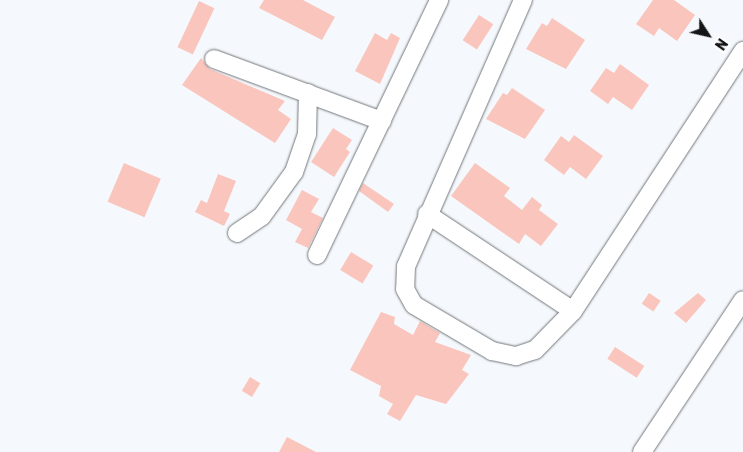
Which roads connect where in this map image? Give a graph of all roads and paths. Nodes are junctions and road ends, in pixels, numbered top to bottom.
1 (439, 0) edge
2 (523, 0) edge
3 (743, 51) edge
4 (214, 59) dead end
5 (308, 93) junction
6 (382, 120) junction
7 (427, 214) junction
8 (237, 233) dead end
9 (317, 255) dead end
10 (743, 300) edge
11 (573, 310) junction
12 (642, 452) edge

1 - 6 street
2 - 7 street
3 - 11 street
4 - 5 street
5 - 6 street
5 - 8 street
6 - 9 street
7 - 11 street
7 - 11 street
10 - 12 street

